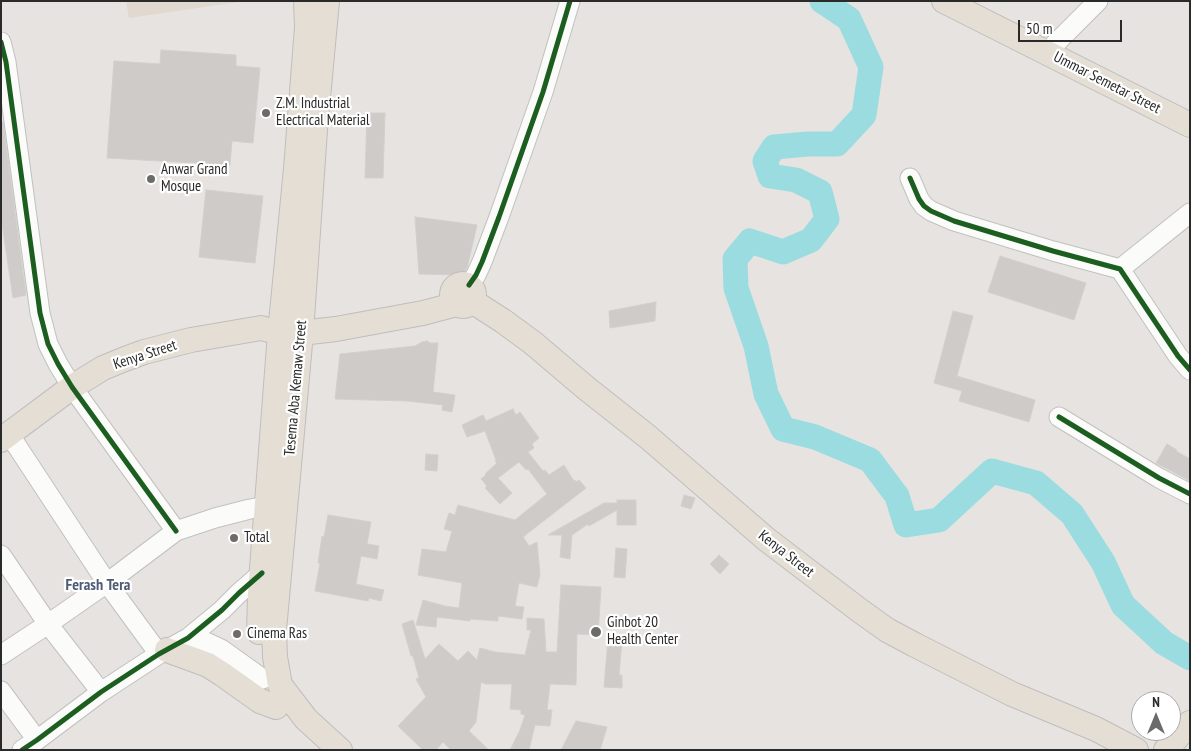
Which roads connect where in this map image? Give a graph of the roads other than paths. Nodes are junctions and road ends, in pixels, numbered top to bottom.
1 (306, 1) edge
2 (327, 1) edge
3 (570, 1) edge
4 (944, 1) edge
5 (1098, 1) edge
6 (1, 42) edge
7 (1046, 52) junction
8 (1190, 125) edge
9 (910, 178) dead end
10 (1190, 213) edge
11 (1120, 268) junction
12 (463, 295) junction
13 (285, 328) junction
14 (1190, 370) edge
15 (72, 387) junction
16 (1059, 417) dead end
17 (5, 437) edge
18 (1190, 494) edge
19 (276, 507) junction
20 (176, 531) junction
21 (1, 555) edge
22 (262, 574) junction
23 (107, 583) junction
24 (48, 624) junction
25 (188, 638) junction
26 (163, 652) junction
27 (1, 655) edge
28 (273, 690) junction
29 (1, 691) edge
30 (101, 692) junction
31 (1190, 723) edge
32 (30, 745) edge
33 (319, 750) edge
34 (340, 750) edge
35 (1136, 750) edge
36 (1166, 750) edge

1 - 13 main road, Tesema Aba Kemaw Street
2 - 13 main road, Tesema Aba Kemaw Street
3 - 12 street
4 - 7 main road, Ummar Semetar Street
5 - 7 street
6 - 15 street
7 - 8 main road, Ummar Semetar Street
9 - 11 street
10 - 11 street
11 - 14 street
12 - 13 main road, Kenya Street
12 - 35 main road, Kenya Street
13 - 15 main road, Kenya Street
13 - 19 main road, Tesema Aba Kemaw Street
15 - 17 main road, Kenya Street
15 - 20 street
16 - 18 street
17 - 23 street
19 - 20 street
19 - 22 main road, Tesema Aba Kemaw Street
19 - 28 main road, Tesema Aba Kemaw Street
20 - 23 street
21 - 24 street
22 - 25 street
22 - 28 main road, Tesema Aba Kemaw Street
23 - 24 street
23 - 26 street
24 - 27 street
24 - 30 street
25 - 26 street
25 - 28 street
26 - 28 main road
26 - 30 street
28 - 33 main road
28 - 34 main road, Tesema Aba Kemaw Street
29 - 32 street
30 - 32 street
31 - 36 main road

